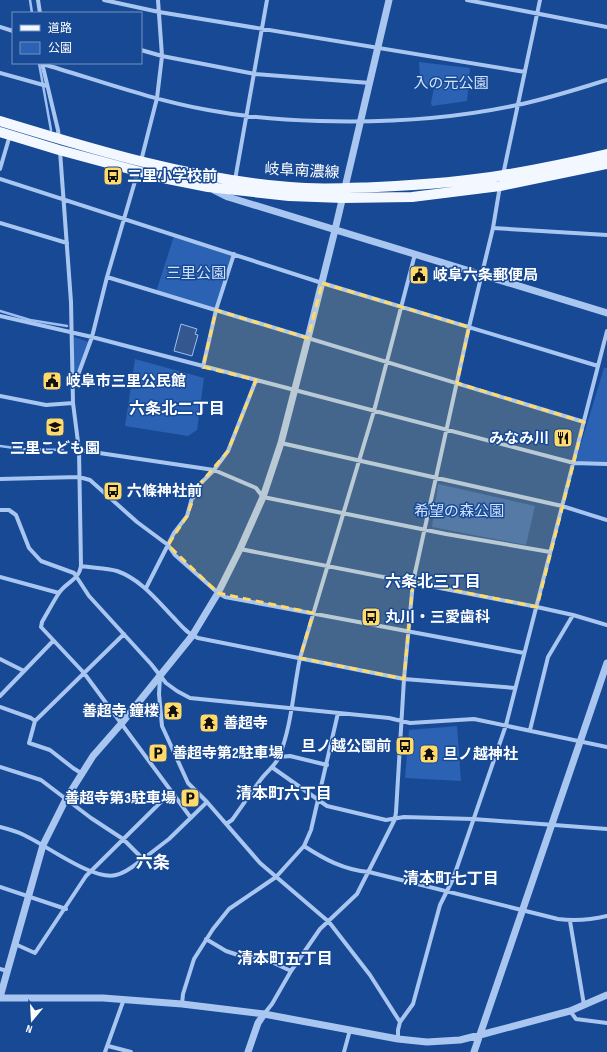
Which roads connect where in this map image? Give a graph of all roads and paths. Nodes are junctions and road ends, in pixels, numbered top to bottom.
1 (38, 0) edge
2 (104, 0) edge
3 (158, 0) edge
4 (267, 0) edge
5 (389, 0) edge
6 (467, 0) edge
7 (540, 0) edge
8 (40, 12) edge
9 (159, 12) junction
10 (537, 14) junction
11 (0, 27) edge
12 (607, 27) edge
13 (262, 29) junction
14 (12, 31) edge
15 (378, 48) junction
16 (142, 50) edge
17 (162, 56) junction
18 (42, 64) edge
19 (525, 72) junction
20 (0, 73) edge
21 (255, 74) junction
22 (607, 80) edge
23 (370, 83) junction
24 (47, 86) junction
25 (157, 98) junction
26 (518, 105) junction
27 (246, 116) junction
28 (0, 121) edge
29 (361, 122) junction
30 (0, 132) edge
31 (10, 135) junction
32 (59, 139) junction
33 (60, 150) junction
34 (607, 154) edge
35 (607, 164) edge
36 (139, 167) junction
37 (0, 169) edge
38 (503, 175) junction
39 (0, 180) edge
40 (235, 181) junction
41 (500, 186) junction
42 (208, 187) junction
43 (344, 193) junction
44 (63, 199) junction
45 (123, 219) junction
46 (0, 223) edge
47 (493, 228) junction
48 (335, 230) junction
49 (607, 235) edge
50 (67, 243) junction
51 (234, 254) junction
52 (415, 254) junction
53 (482, 275) junction
54 (107, 278) junction
55 (322, 283) junction
56 (402, 307) junction
57 (216, 310) junction
58 (607, 313) edge
59 (0, 316) edge
60 (469, 327) junction
61 (607, 331) edge
62 (72, 333) junction
63 (92, 337) junction
64 (308, 338) junction
65 (387, 361) junction
66 (598, 366) junction
67 (204, 367) junction
68 (256, 380) junction
69 (73, 382) junction
70 (457, 383) junction
71 (294, 390) junction
72 (0, 396) edge
73 (73, 403) junction
74 (374, 411) junction
75 (584, 422) junction
76 (447, 430) junction
77 (281, 443) junction
78 (78, 450) junction
79 (359, 461) junction
80 (574, 463) junction
81 (607, 464) edge
82 (214, 470) junction
83 (79, 477) junction
84 (436, 478) junction
85 (0, 479) edge
86 (263, 497) junction
87 (562, 506) junction
88 (0, 510) edge
89 (343, 513) junction
90 (607, 520) edge
91 (425, 530) junction
92 (168, 545) junction
93 (240, 548) junction
94 (550, 552) junction
95 (81, 566) junction
96 (328, 566) junction
97 (0, 577) edge
98 (77, 577) junction
99 (413, 582) junction
100 (146, 588) junction
101 (59, 593) junction
102 (218, 593) junction
103 (537, 607) junction
104 (313, 614) junction
105 (573, 615) junction
106 (607, 625) edge
107 (409, 632) junction
108 (124, 634) junction
109 (192, 636) junction
110 (53, 641) junction
111 (524, 653) junction
112 (0, 658) edge
113 (300, 658) junction
114 (607, 663) edge
115 (24, 671) junction
116 (84, 673) junction
117 (160, 675) junction
118 (404, 679) junction
119 (515, 688) junction
120 (0, 696) edge
121 (0, 707) edge
122 (292, 707) junction
123 (338, 713) junction
124 (35, 721) junction
125 (402, 721) junction
126 (121, 724) junction
127 (506, 725) junction
128 (530, 730) junction
129 (580, 741) junction
130 (607, 747) edge
131 (279, 757) junction
132 (326, 765) junction
133 (0, 767) edge
134 (273, 768) junction
135 (81, 773) junction
136 (171, 792) junction
137 (66, 799) junction
138 (319, 801) junction
139 (208, 802) junction
140 (191, 818) junction
141 (395, 818) junction
142 (473, 820) junction
143 (226, 824) junction
144 (551, 825) junction
145 (0, 827) edge
146 (607, 829) edge
147 (123, 839) junction
148 (43, 845) junction
149 (304, 846) junction
150 (142, 859) junction
151 (90, 871) junction
152 (368, 872) junction
153 (276, 877) junction
154 (0, 887) edge
155 (446, 892) junction
156 (29, 897) junction
157 (66, 909) junction
158 (522, 910) junction
159 (607, 916) edge
160 (570, 920) junction
161 (329, 922) junction
162 (206, 939) junction
163 (16, 944) junction
164 (0, 969) edge
165 (291, 971) junction
166 (8, 972) junction
167 (607, 995) edge
168 (0, 998) edge
169 (124, 999) junction
170 (182, 1004) junction
171 (584, 1006) junction
172 (570, 1011) junction
173 (264, 1014) junction
174 (400, 1022) junction
175 (607, 1023) edge
176 (350, 1029) junction
177 (480, 1035) junction
178 (398, 1039) junction
179 (108, 1046) junction
180 (105, 1052) edge
181 (131, 1052) edge
182 (248, 1052) edge
183 (344, 1052) edge
184 (474, 1052) edge

1 - 8 street
2 - 9 street
3 - 9 street
4 - 13 street
5 - 15 street
6 - 10 street
7 - 10 street
9 - 13 street
9 - 17 street
10 - 12 street
10 - 19 street
11 - 14 street
13 - 15 street
13 - 21 street
15 - 19 street
15 - 23 street
16 - 17 street
17 - 21 street
17 - 25 street
18 - 24 street
18 - 25 street
19 - 26 street
20 - 24 street
21 - 23 street
21 - 27 street
22 - 26 street
23 - 29 street
24 - 32 street
25 - 27 street
25 - 36 street
26 - 29 street
26 - 38 street
27 - 29 street
27 - 40 street
28 - 32 main road, 岐阜南濃線
29 - 43 street
30 - 31 main road, 岐阜南濃線
31 - 33 main road, 岐阜南濃線
31 - 37 street
32 - 36 main road, 岐阜南濃線
33 - 36 main road, 岐阜南濃線
33 - 44 street
34 - 38 main road, 岐阜南濃線
35 - 41 main road, 岐阜南濃線
36 - 40 main road, 岐阜南濃線
36 - 42 main road, 岐阜南濃線
36 - 45 street
38 - 43 main road, 岐阜南濃線
39 - 44 street
40 - 43 main road, 岐阜南濃線
41 - 43 main road, 岐阜南濃線
41 - 47 street
42 - 43 main road, 岐阜南濃線
42 - 48 street
43 - 48 street
44 - 45 street
44 - 50 street
45 - 51 street
45 - 54 street
46 - 50 street
47 - 49 street
47 - 53 street
48 - 52 street
48 - 55 street
50 - 62 street
51 - 55 street
51 - 57 street
52 - 53 street
52 - 56 street
53 - 58 street
53 - 60 street
54 - 57 street
54 - 63 street
55 - 56 street
55 - 64 street
56 - 60 street
56 - 65 street
57 - 64 street
57 - 67 street
59 - 62 street
60 - 66 street
60 - 70 street
61 - 66 street
62 - 63 street
62 - 69 street
63 - 67 street
63 - 69 street
64 - 65 street
64 - 71 street
65 - 70 street
65 - 74 street
66 - 75 street
67 - 68 street
68 - 71 street
68 - 82 street
69 - 73 street
70 - 75 street
70 - 76 street
71 - 74 street
71 - 77 street
72 - 73 street
73 - 78 street
74 - 76 street
74 - 79 street
75 - 80 street
76 - 80 street
76 - 84 street
77 - 79 street
77 - 86 street
78 - 82 street
78 - 83 street
79 - 84 street
79 - 89 street
80 - 81 street
80 - 87 street
82 - 86 street
82 - 92 street
83 - 85 street
83 - 92 street
83 - 95 street
84 - 87 street
84 - 91 street
86 - 89 street
86 - 93 street
87 - 90 street
87 - 94 street
88 - 98 street
89 - 91 street
89 - 96 street
91 - 94 street
91 - 99 street
92 - 100 street
92 - 102 street
93 - 96 street
93 - 102 street
94 - 103 street
95 - 98 street
95 - 100 street
96 - 99 street
96 - 104 street
97 - 101 street
98 - 101 street
98 - 108 street
99 - 103 street
99 - 107 street
100 - 109 street
101 - 110 street
102 - 104 street
102 - 109 street
103 - 105 street
103 - 111 street
104 - 107 street
104 - 113 street
105 - 106 street
105 - 128 street
107 - 111 street
107 - 118 street
108 - 116 street
108 - 117 street
109 - 113 street
109 - 117 street
110 - 115 street
110 - 116 street
111 - 119 street
112 - 115 street
113 - 118 street
113 - 122 street
114 - 129 street
115 - 120 street
116 - 124 street
116 - 126 street
117 - 122 street
117 - 126 street
117 - 139 street
118 - 119 street
118 - 125 street
119 - 127 street
121 - 124 street
122 - 123 street
122 - 131 street
123 - 125 street
123 - 132 street
124 - 135 street
125 - 127 street
125 - 141 street
126 - 135 street
126 - 136 street
127 - 128 street
127 - 142 street
128 - 129 street
129 - 130 street
129 - 144 street
131 - 132 street
131 - 134 street
132 - 138 street
133 - 137 street
134 - 138 street
134 - 143 street
135 - 137 street
136 - 140 street
136 - 147 street
137 - 147 street
137 - 148 street
138 - 141 street
138 - 149 street
139 - 140 street
139 - 143 street
140 - 150 street
141 - 142 street
141 - 152 street
142 - 144 street
142 - 155 street
143 - 153 street
144 - 146 street
144 - 158 street
145 - 148 street
147 - 150 street
147 - 151 street
148 - 151 street
148 - 156 street
149 - 152 street
149 - 153 street
150 - 151 street
151 - 157 street
152 - 155 street
152 - 161 street
153 - 161 street
153 - 162 street
154 - 156 street
155 - 158 street
155 - 174 street
156 - 157 street
156 - 163 street
157 - 163 street
158 - 160 street
158 - 177 street
159 - 160 street
160 - 171 street
161 - 165 street
161 - 174 street
162 - 165 street
162 - 170 street
163 - 166 street
164 - 166 street
165 - 173 street
166 - 168 street
167 - 171 street
168 - 169 street
169 - 170 street
169 - 179 street
170 - 173 street
171 - 172 street
172 - 175 street
172 - 177 street
173 - 176 street
173 - 182 street
174 - 178 street
176 - 178 street
176 - 183 street
177 - 178 street
177 - 184 street
179 - 180 street
179 - 181 street

